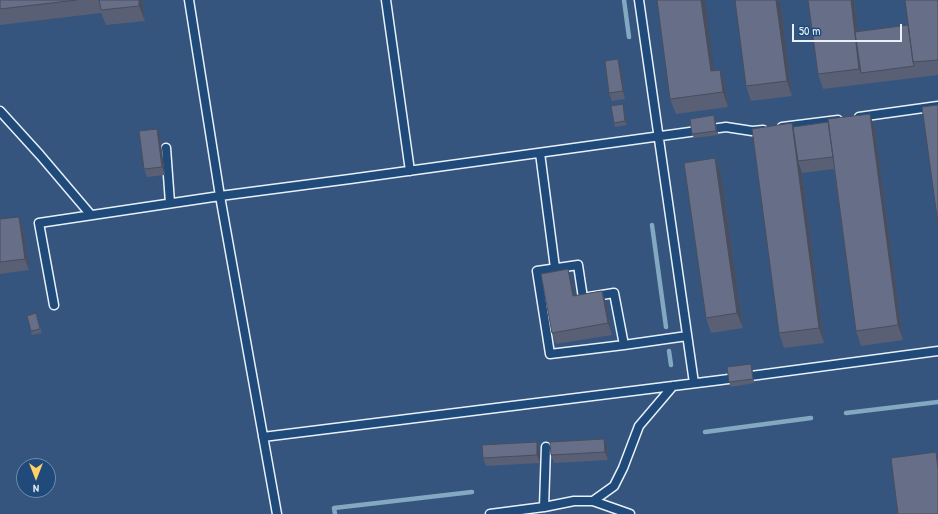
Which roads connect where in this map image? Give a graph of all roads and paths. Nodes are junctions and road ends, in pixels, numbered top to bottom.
1 (189, 0) edge
2 (386, 0) edge
3 (639, 0) edge
4 (938, 106) edge
5 (0, 111) edge
6 (659, 136) junction
7 (166, 148) dead end
8 (540, 153) junction
9 (410, 171) junction
10 (220, 196) junction
11 (170, 203) junction
12 (91, 214) junction
13 (555, 268) junction
14 (54, 305) dead end
15 (687, 336) junction
16 (624, 345) junction
17 (938, 351) edge
18 (694, 383) junction
19 (673, 386) junction
20 (263, 437) junction
21 (546, 447) dead end
22 (593, 502) junction
23 (544, 507) junction
24 (277, 514) edge
25 (490, 514) edge
26 (630, 514) edge

1 - 10 lane
2 - 9 lane
3 - 6 lane
4 - 6 lane
5 - 12 lane
6 - 8 lane
6 - 15 lane
7 - 11 lane
8 - 9 lane
8 - 13 lane
9 - 10 lane
10 - 11 lane
10 - 20 lane
11 - 12 lane
12 - 14 lane
13 - 16 lane
13 - 16 lane
15 - 16 lane
15 - 18 lane
17 - 18 lane
18 - 19 lane
19 - 20 lane
19 - 22 lane
20 - 24 lane
21 - 23 lane
22 - 23 lane
22 - 26 lane
23 - 25 lane

